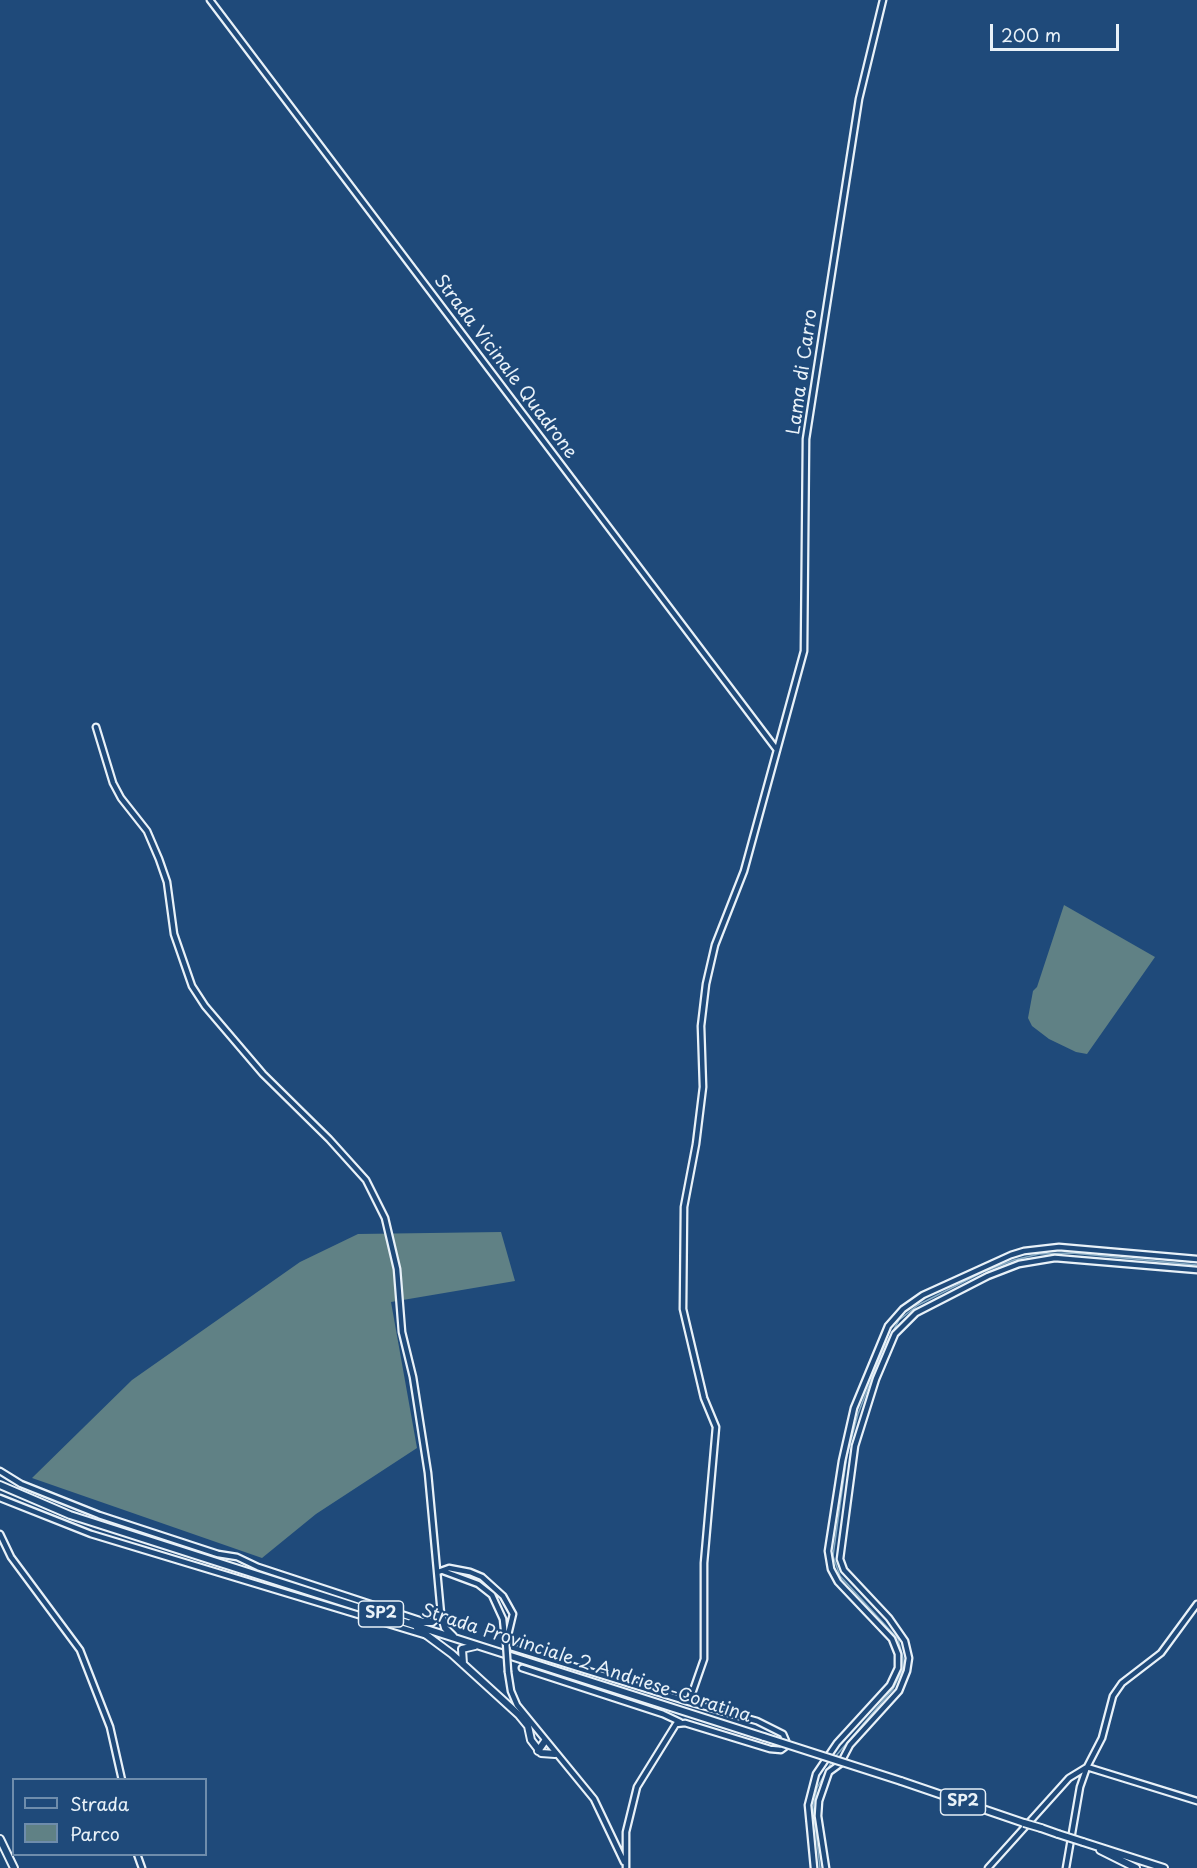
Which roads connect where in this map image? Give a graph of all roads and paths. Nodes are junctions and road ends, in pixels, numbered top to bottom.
1 (210, 0) edge
2 (883, 0) edge
3 (96, 727) dead end
4 (777, 750) junction
5 (1121, 1252) junction
6 (1197, 1259) edge
7 (1120, 1262) junction
8 (1197, 1270) edge
9 (923, 1295) junction
10 (928, 1306) junction
11 (854, 1408) junction
12 (865, 1411) junction
13 (0, 1471) edge
14 (0, 1485) edge
15 (0, 1498) edge
16 (832, 1519) junction
17 (844, 1521) junction
18 (0, 1534) edge
19 (440, 1571) junction
20 (1197, 1604) edge
21 (441, 1614) junction
22 (889, 1618) junction
23 (403, 1621) junction
24 (424, 1622) junction
25 (411, 1624) junction
26 (881, 1625) junction
27 (430, 1637) junction
28 (456, 1638) junction
29 (479, 1646) junction
30 (463, 1664) junction
31 (522, 1668) dead end
32 (689, 1702) junction
33 (858, 1721) junction
34 (680, 1722) junction
35 (865, 1729) junction
36 (546, 1742) junction
37 (538, 1751) junction
38 (555, 1754) junction
39 (1087, 1767) junction
40 (122, 1778) edge
41 (1197, 1802) edge
42 (0, 1839) edge
43 (1083, 1842) junction
44 (825, 1855) junction
45 (813, 1856) junction
46 (626, 1866) edge
47 (14, 1868) edge
48 (814, 1868) edge
49 (825, 1868) edge
50 (988, 1868) edge
51 (1066, 1868) edge
52 (1136, 1868) edge
53 (1164, 1868) edge

1 - 4 street, Strada Vicinale Quadrone
2 - 4 street, Lama di Carro
3 - 19 street
4 - 32 street, Lama di Carro
5 - 6 street
5 - 7 street
5 - 9 street
7 - 8 street
7 - 10 street
9 - 10 street
9 - 11 street
10 - 12 street
11 - 12 street
11 - 16 street
12 - 17 street
13 - 24 street
14 - 23 main road, Strada Provinciale 2 Andriese-Coratina / SP2
15 - 27 street
16 - 17 street
16 - 26 street
17 - 22 street
18 - 40 street
19 - 21 street
19 - 32 street
19 - 36 street, bridge
20 - 39 street
21 - 24 main road
21 - 28 main road
22 - 26 street
22 - 35 street
23 - 24 main road
23 - 25 main road, Strada Provinciale 2 Andriese-Coratina / SP2
25 - 27 main road
25 - 28 main road, Strada Provinciale 2 Andriese-Coratina / SP2
26 - 33 street
27 - 30 main road
28 - 29 main road, Strada Provinciale 2 Andriese-Coratina / SP2
29 - 30 main road
29 - 43 main road, Strada Provinciale 2 Andriese-Coratina / SP2, bridge
30 - 37 main road
31 - 34 street
32 - 34 street
33 - 35 street
33 - 45 street
34 - 46 street
35 - 44 street
36 - 37 main road
36 - 38 street
37 - 38 main road
38 - 46 street
39 - 41 street
39 - 50 street
39 - 51 street
42 - 47 main road
43 - 52 main road
43 - 53 main road, Strada Provinciale 2 Andriese-Coratina / SP2
44 - 45 street
44 - 49 street
45 - 48 street

